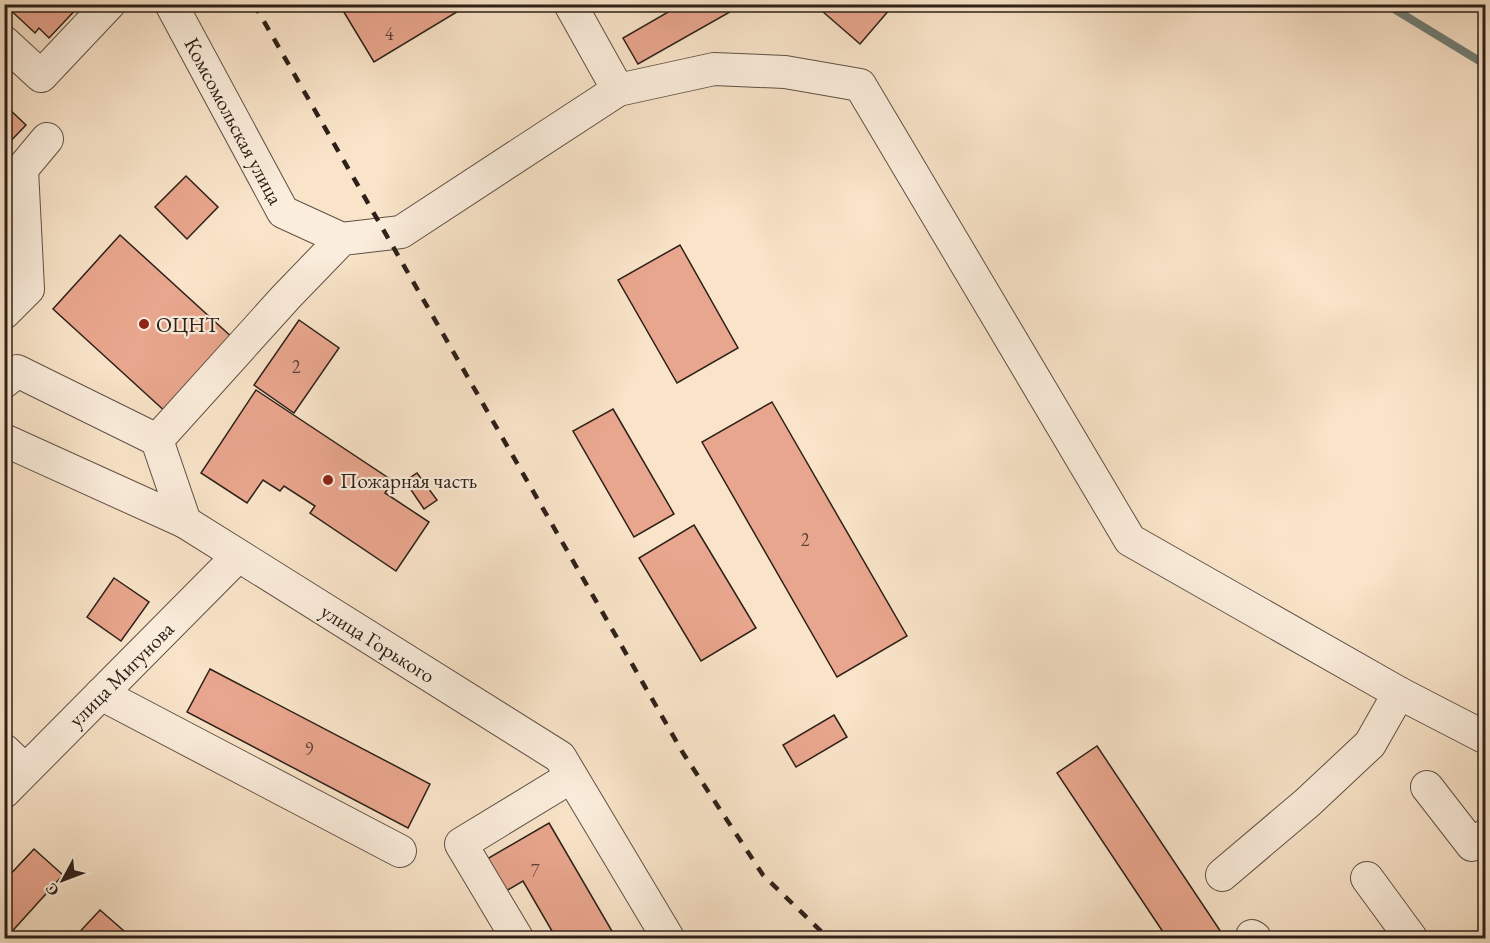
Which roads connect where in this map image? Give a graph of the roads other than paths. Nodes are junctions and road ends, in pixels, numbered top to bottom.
1 (109, 4) edge
2 (171, 4) edge
3 (570, 4) edge
4 (4, 42) edge
5 (618, 90) junction
6 (47, 139) dead end
7 (342, 239) junction
8 (4, 313) edge
9 (4, 382) edge
10 (4, 440) edge
11 (157, 440) junction
12 (185, 522) junction
13 (238, 556) junction
14 (1399, 693) junction
15 (101, 694) junction
16 (1485, 738) edge
17 (11, 771) edge
18 (571, 777) junction
19 (1427, 787) dead end
20 (1485, 835) edge
21 (400, 851) dead end
22 (1222, 875) dead end
23 (1367, 878) dead end
24 (517, 939) edge
25 (668, 939) edge
26 (1411, 939) edge

1 - 4 street
2 - 7 street, Комсомольская улица
3 - 5 street
5 - 7 street
5 - 14 street
6 - 8 street
7 - 11 street
9 - 11 street
10 - 12 street, улица Горького
11 - 12 street
12 - 13 street, улица Горького
13 - 15 street, улица Мигунова
13 - 18 street, улица Горького
14 - 16 street
14 - 22 street
15 - 17 street, улица Мигунова
15 - 21 street
18 - 24 street
18 - 25 street, улица Горького
19 - 20 street
23 - 26 street

